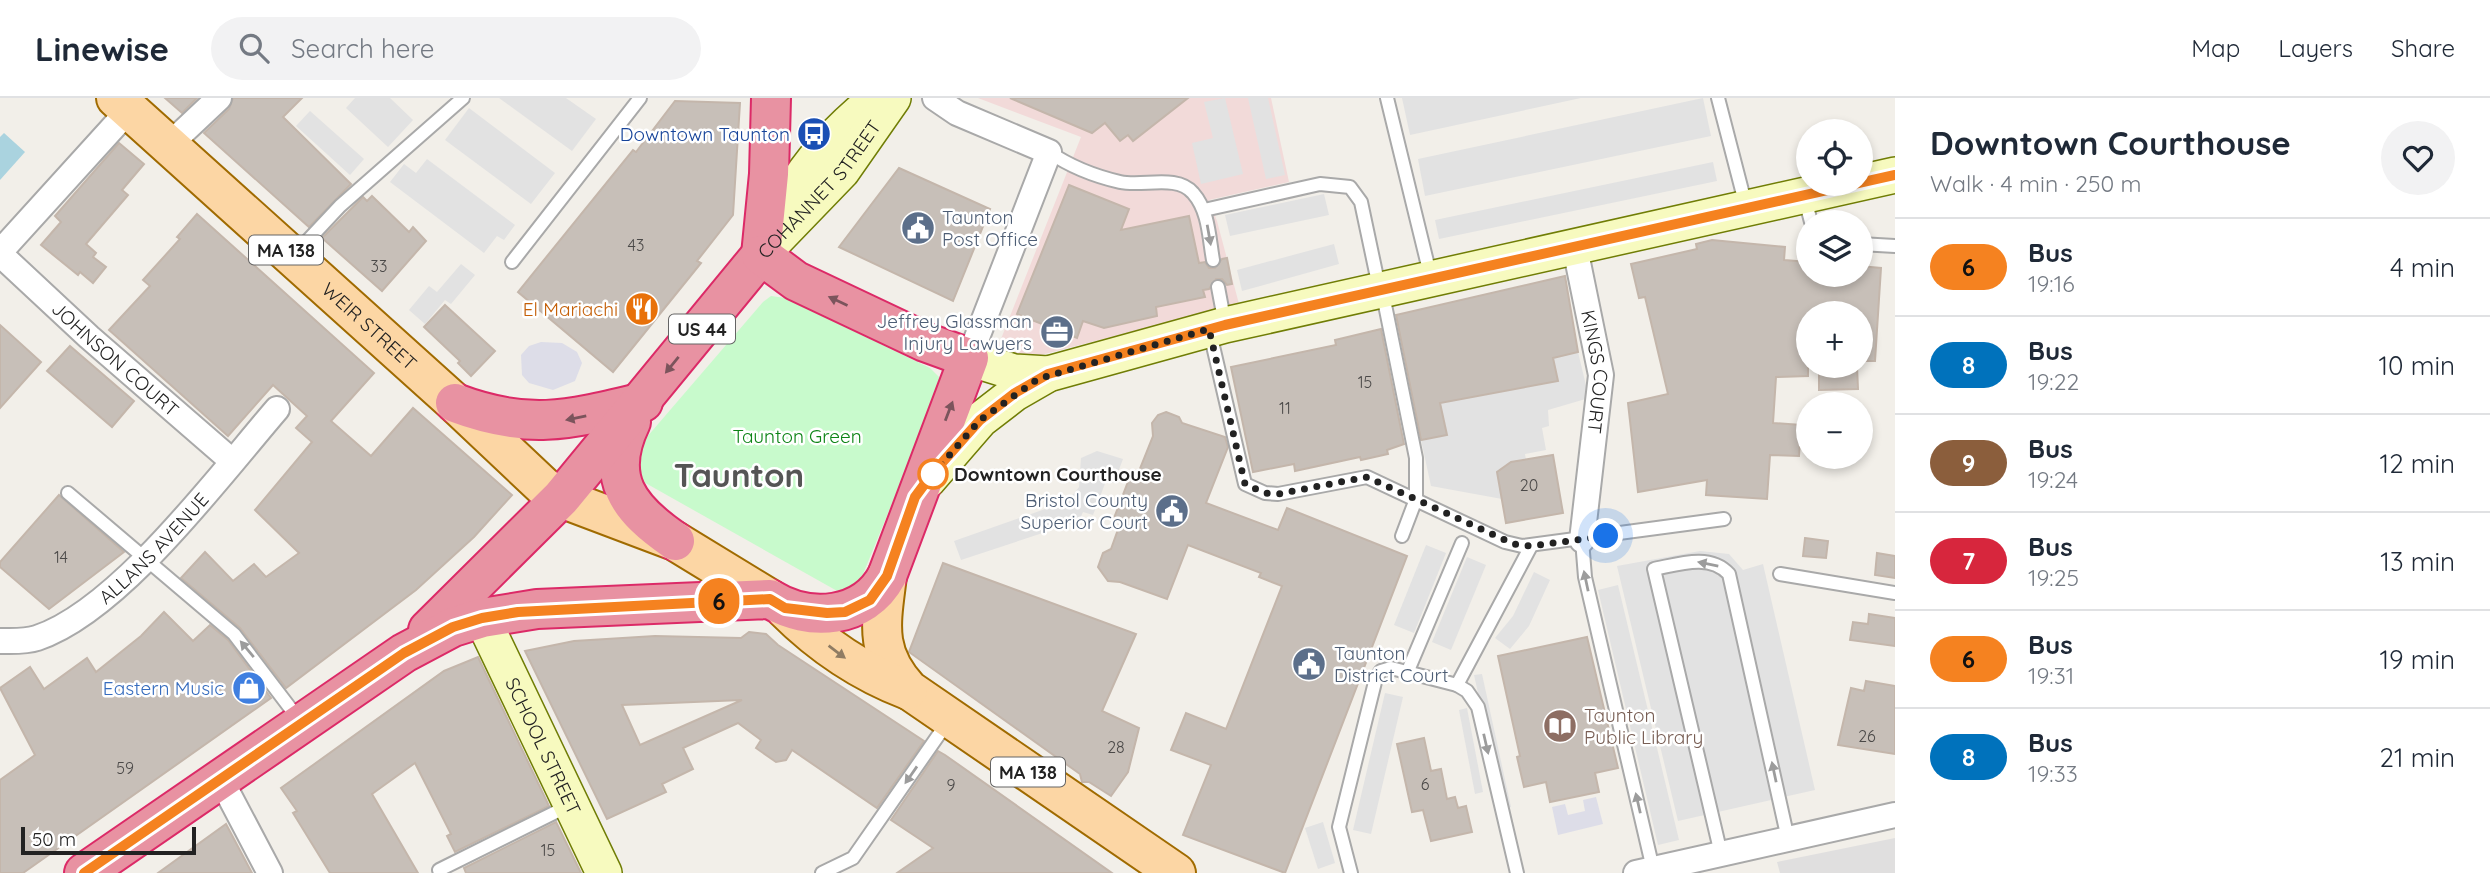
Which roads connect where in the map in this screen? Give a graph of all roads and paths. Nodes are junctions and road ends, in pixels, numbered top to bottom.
1 (219, 98) edge
2 (463, 98) edge
3 (640, 98) edge
4 (771, 98) edge
5 (877, 98) edge
6 (893, 98) edge
7 (934, 98) edge
8 (1387, 98) edge
9 (1718, 98) edge
10 (123, 104) edge
11 (169, 145) junction
12 (1049, 152) junction
13 (1888, 180) edge
14 (1204, 210) junction
15 (1746, 210) junction
16 (1796, 210) edge
17 (1808, 210) edge
18 (1873, 245) edge
19 (1895, 246) edge
20 (1575, 248) junction
21 (0, 253) edge
22 (761, 255) junction
23 (293, 256) junction
24 (1213, 260) dead end
25 (512, 262) dead end
26 (1431, 279) junction
27 (1218, 287) dead end
28 (1381, 290) junction
29 (1217, 327) junction
30 (969, 359) junction
31 (1048, 374) junction
32 (455, 402) junction
33 (643, 402) junction
34 (277, 409) dead end
35 (232, 461) junction
36 (68, 493) dead end
37 (915, 497) junction
38 (561, 498) junction
39 (1416, 499) junction
40 (1724, 519) dead end
41 (1402, 536) dead end
42 (1582, 540) junction
43 (675, 541) junction
44 (519, 542) junction
45 (1462, 543) dead end
46 (1531, 546) junction
47 (145, 559) junction
48 (1780, 574) dead end
49 (887, 576) junction
50 (1895, 593) edge
51 (778, 604) junction
52 (482, 618) junction
53 (0, 641) edge
54 (404, 653) junction
55 (1407, 673) junction
56 (1457, 685) junction
57 (909, 691) junction
58 (950, 719) junction
59 (303, 724) junction
60 (221, 780) junction
61 (572, 804) junction
62 (1895, 815) edge
63 (1788, 839) junction
64 (1721, 854) junction
65 (1152, 866) edge
66 (439, 870) dead end
67 (1644, 871) edge
68 (84, 873) edge
69 (270, 873) edge
70 (604, 873) edge
71 (822, 873) edge
72 (1351, 873) edge
73 (1517, 873) edge

1 - 11 street
2 - 23 lane
3 - 25 lane
4 - 22 highway
5 - 22 main road, COHANNET STREET
6 - 22 main road, COHANNET STREET
7 - 12 street
8 - 26 lane
9 - 15 lane
10 - 11 main road, WEIR STREET / MA 138
10 - 21 street, JOHNSON COURT
11 - 23 main road, WEIR STREET / MA 138
12 - 14 lane
12 - 30 street
13 - 17 main road
14 -> 24 lane
14 - 28 lane
15 - 16 main road
15 - 20 main road
18 - 19 lane
20 - 26 main road
20 - 42 street, KINGS COURT
21 - 35 street, JOHNSON COURT
30 -> 22 highway
22 -> 33 highway, US 44
23 - 32 main road, WEIR STREET / MA 138
26 - 28 main road
27 - 29 lane
28 - 29 main road
28 - 39 lane
29 - 31 main road
29 - 39 lane
30 - 31 main road
37 -> 30 highway, US 44
31 - 37 main road
33 -> 32 highway, MA 138
32 - 38 main road, WEIR STREET / MA 138
33 - 38 highway, US 44
33 - 43 highway
34 - 35 street, ALLANS AVENUE
35 - 47 street, ALLANS AVENUE
36 - 47 lane
37 - 49 highway, US 44
38 - 43 main road, MA 138
38 - 44 highway, US 44
39 - 41 lane
39 - 46 lane
40 - 42 lane
42 - 46 lane
67 -> 42 lane
43 - 51 main road, MA 138
44 - 52 highway
44 - 54 highway, US 44
45 - 55 lane
46 - 56 lane
47 - 53 street, ALLANS AVENUE
59 -> 47 lane
48 - 50 lane
49 - 51 highway, US 44
49 - 57 main road, MA 138
51 - 52 highway, US 44
51 -> 57 main road, MA 138
52 - 54 highway, US 44
52 - 61 main road, SCHOOL STREET
54 - 59 highway, US 44
55 - 56 lane
55 - 72 lane
56 -> 73 lane
57 - 58 main road, MA 138
58 - 65 main road, MA 138
58 -> 71 lane
59 - 60 highway, US 44
60 - 68 highway, US 44
60 - 69 street
61 - 66 lane
61 - 70 main road, SCHOOL STREET
62 - 63 street
63 - 64 street
63 -> 64 lane
64 - 67 street

